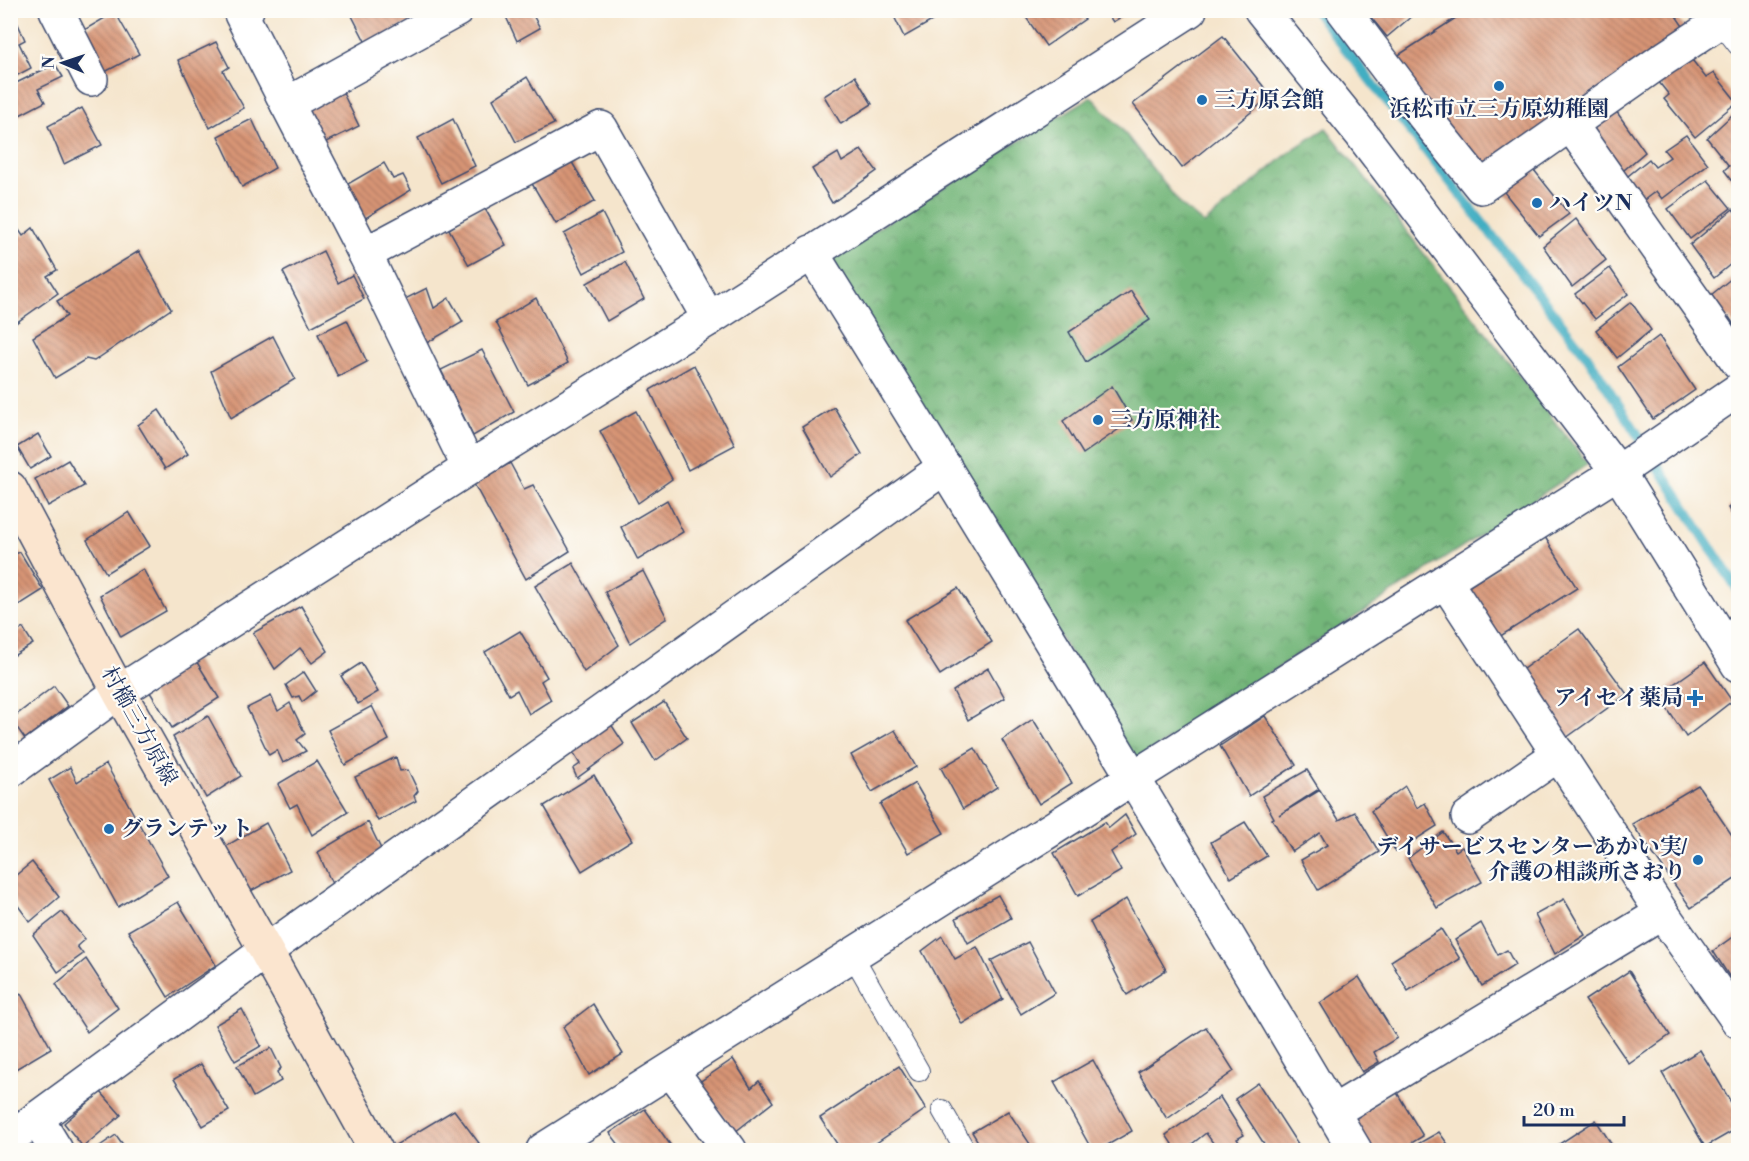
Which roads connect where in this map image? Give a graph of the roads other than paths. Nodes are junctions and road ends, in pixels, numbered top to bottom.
1 (56, 10) edge
2 (247, 10) edge
3 (457, 10) edge
4 (1190, 10) edge
5 (1261, 10) edge
6 (1343, 10) edge
7 (1732, 26) edge
8 (91, 79) dead end
9 (287, 104) junction
10 (1569, 124) junction
11 (811, 252) junction
12 (365, 254) junction
13 (709, 319) junction
14 (1738, 362) edge
15 (1738, 390) edge
16 (945, 467) junction
17 (469, 468) junction
18 (1618, 472) junction
19 (10, 488) edge
20 (1445, 581) junction
21 (1738, 664) edge
22 (119, 692) junction
23 (1559, 754) junction
24 (10, 771) edge
25 (1133, 780) junction
26 (1468, 817) dead end
27 (1662, 913) junction
28 (266, 951) junction
29 (853, 956) junction
30 (1738, 1021) edge
31 (670, 1070) junction
32 (919, 1071) dead end
33 (942, 1110) dead end
34 (1333, 1112) junction
35 (37, 1119) junction
36 (10, 1138) edge
37 (56, 1150) edge
38 (376, 1150) edge
39 (543, 1150) edge
40 (730, 1150) edge
41 (965, 1150) edge
42 (1355, 1150) edge

1 - 8 street
2 - 9 street
3 - 9 street
4 - 11 street
5 - 18 street
6 - 10 street
7 - 10 street
9 - 12 street
10 - 14 street
11 - 13 street
11 - 16 street
12 - 13 street
12 - 17 street
13 - 17 street
15 - 18 street
16 - 25 street
16 - 28 street
17 - 22 street
18 - 20 street
18 - 21 street
19 - 22 main road, 村櫛三方原線
20 - 23 street
20 - 25 street
22 - 24 street
22 - 28 main road, 村櫛三方原線
23 - 26 street
23 - 27 street
25 - 29 street
25 - 34 street
27 - 30 street
27 - 34 street
28 - 35 street
28 - 38 main road, 村櫛三方原線
29 - 31 street
29 - 32 lane
31 - 39 street
31 - 40 street
33 - 41 lane
34 - 42 street
35 - 36 street
35 - 37 street

